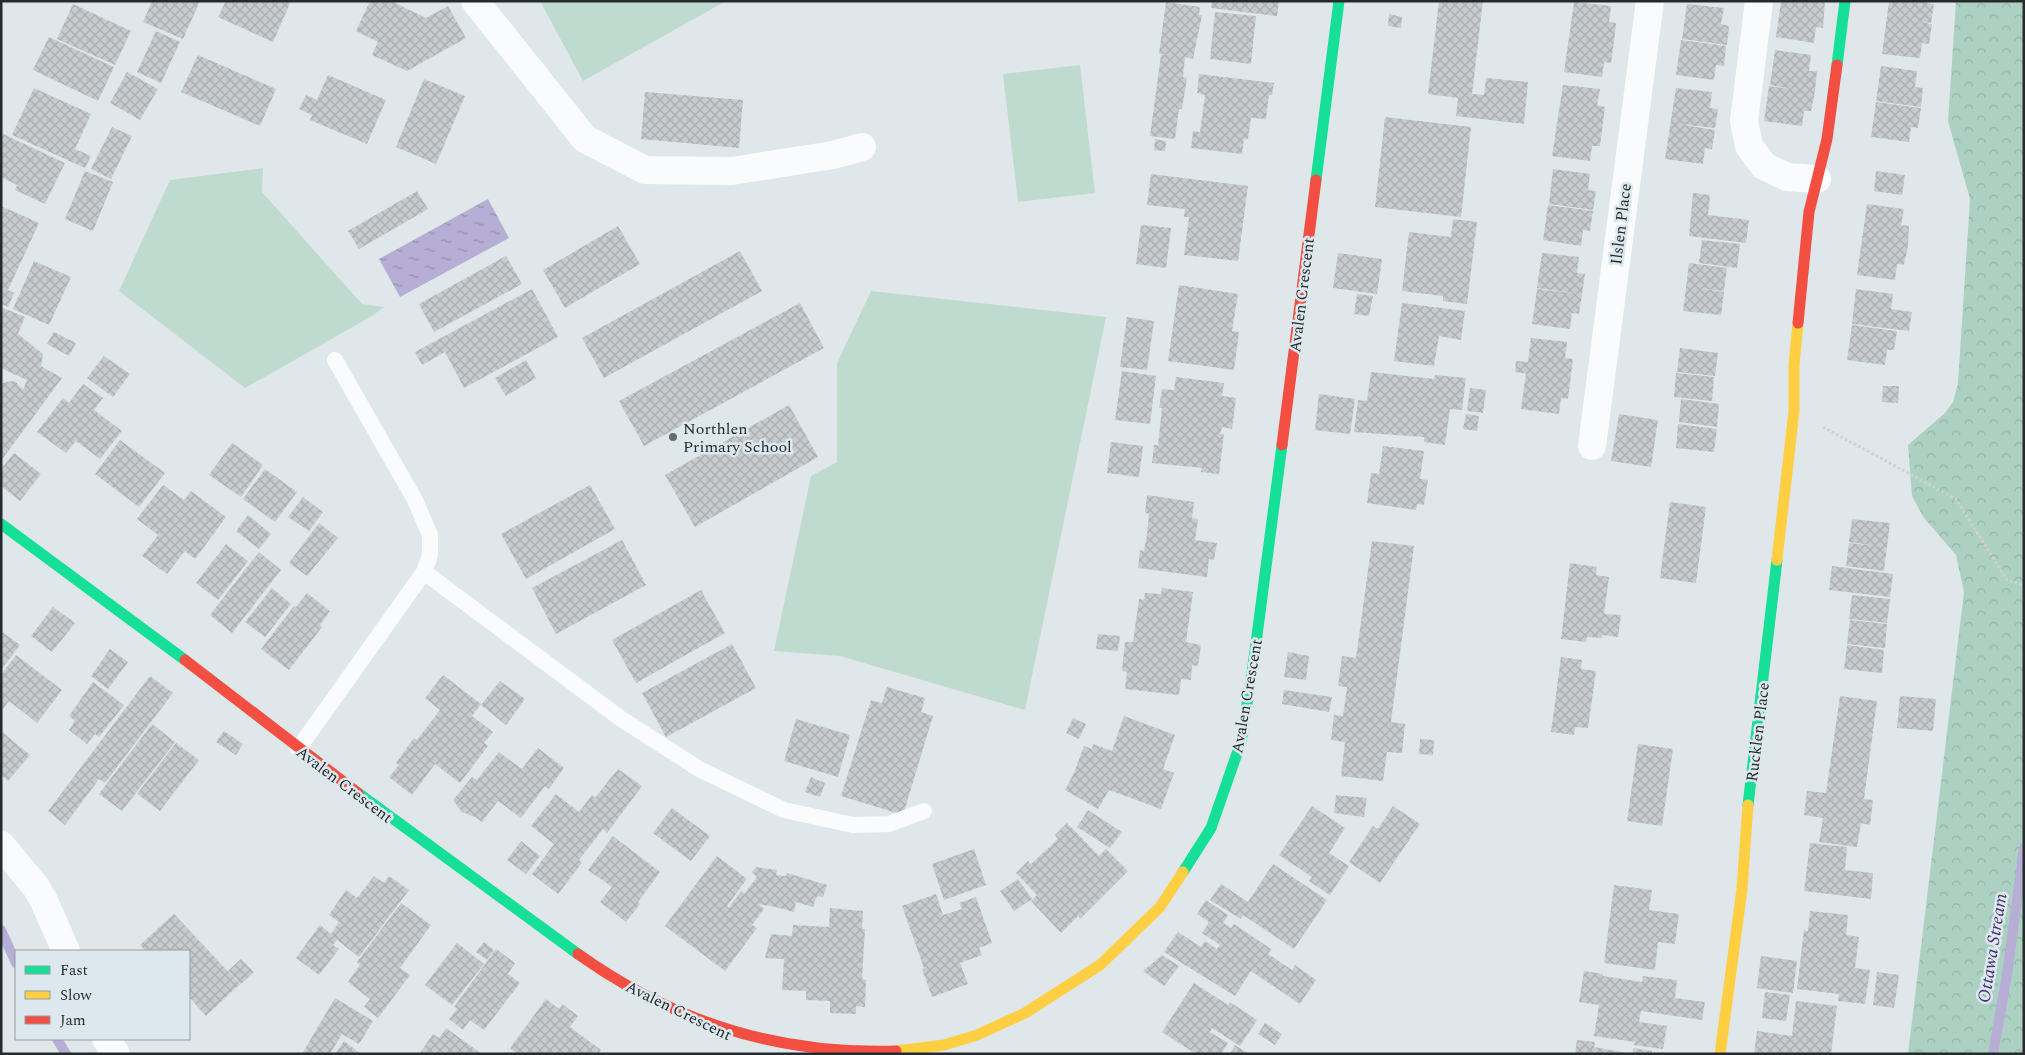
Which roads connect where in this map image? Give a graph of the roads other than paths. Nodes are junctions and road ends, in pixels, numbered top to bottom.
1 (474, 1) edge
2 (1339, 1) edge
3 (1650, 1) edge
4 (1759, 1) edge
5 (1845, 1) edge
6 (862, 147) dead end
7 (1817, 179) junction
8 (335, 360) dead end
9 (1592, 446) dead end
10 (1, 524) edge
11 (424, 572) junction
12 (298, 749) junction
13 (924, 811) dead end
14 (1, 845) edge
15 (66, 950) edge
16 (107, 1040) edge
17 (947, 1050) edge
18 (116, 1054) edge
19 (1720, 1054) edge

1 - 6 street
2 - 17 street, Avalen Crescent
3 - 9 street, Ilslen Place
4 - 7 street
5 - 7 street, Rucklen Place
7 - 19 street, Rucklen Place
8 - 11 lane
10 - 12 street, Avalen Crescent
11 - 12 lane
11 - 13 lane
12 - 17 street, Avalen Crescent
14 - 15 street
16 - 18 street

